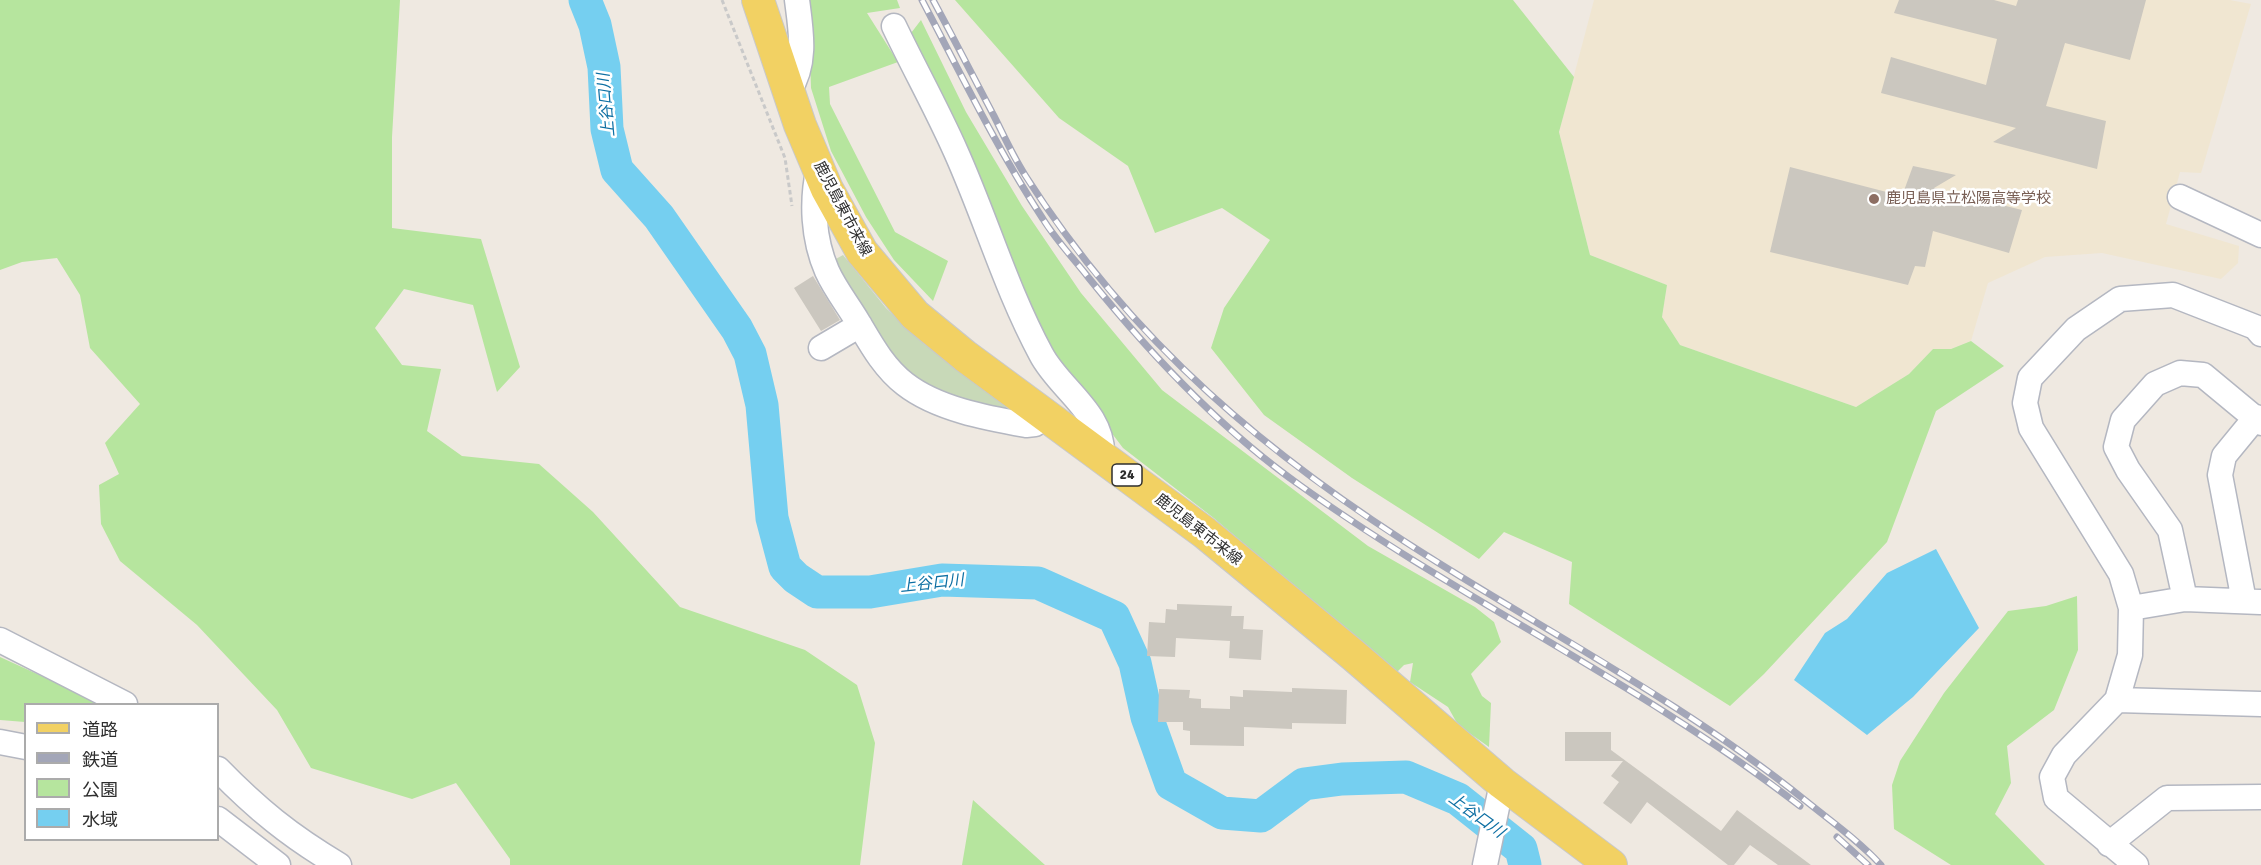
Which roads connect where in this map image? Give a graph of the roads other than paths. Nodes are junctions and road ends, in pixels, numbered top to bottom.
1 (758, 0) edge
2 (796, 0) edge
3 (894, 26) dead end
4 (789, 91) junction
5 (819, 167) junction
6 (2180, 197) dead end
7 (2261, 235) edge
8 (860, 325) junction
9 (2259, 327) edge
10 (820, 348) dead end
11 (1046, 416) junction
12 (2259, 420) edge
13 (1102, 457) junction
14 (2185, 599) junction
15 (2253, 602) edge
16 (2131, 608) junction
17 (0, 640) edge
18 (2117, 700) junction
19 (121, 703) edge
20 (2261, 704) edge
21 (0, 742) edge
22 (24, 747) edge
23 (219, 770) edge
24 (1502, 783) junction
25 (2261, 797) edge
26 (219, 820) edge
27 (2109, 844) junction
28 (278, 865) edge
29 (339, 865) edge
30 (1485, 865) edge
31 (1611, 865) edge
32 (2136, 865) edge

1 - 4 main road, 鹿児島東市来線 / 24
2 - 4 street
3 - 13 street
4 - 5 main road, 鹿児島東市来線 / 24
5 - 8 street
5 - 11 main road, 鹿児島東市来線 / 24
6 - 7 street
8 - 10 street
8 - 11 street
9 - 16 street
11 - 13 main road, 鹿児島東市来線 / 24
12 - 14 street
12 - 15 street
13 - 24 main road, 鹿児島東市来線 / 24
14 - 15 street
14 - 16 street
16 - 18 street
17 - 19 street
18 - 20 street
18 - 27 street
21 - 22 street
23 - 29 street
24 - 30 street
24 - 31 main road, 鹿児島東市来線 / 24
25 - 27 street
26 - 28 street
27 - 32 street

